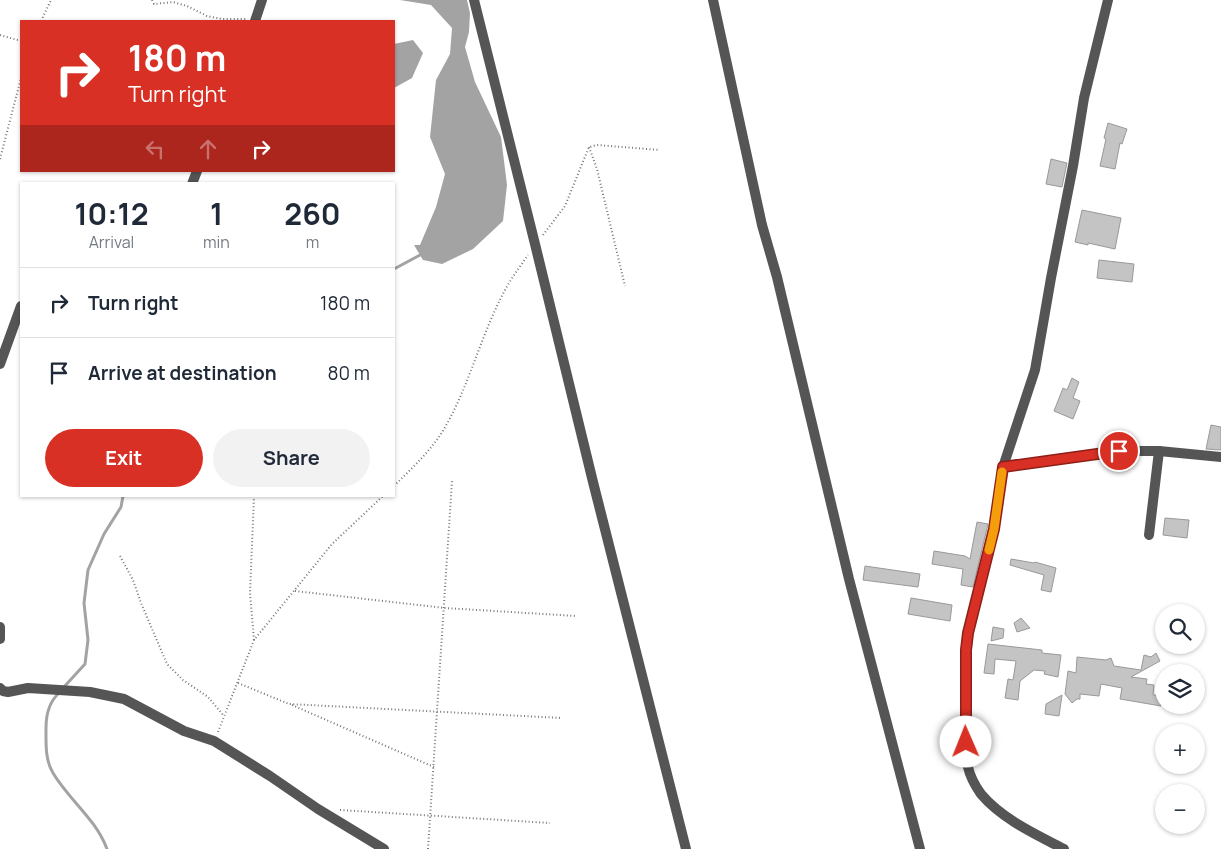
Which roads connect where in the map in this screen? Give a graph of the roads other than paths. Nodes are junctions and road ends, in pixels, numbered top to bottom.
1 (262, 0) edge
2 (474, 0) edge
3 (714, 0) edge
4 (1108, 0) edge
5 (255, 20) edge
6 (20, 309) edge
7 (0, 364) edge
8 (1159, 451) junction
9 (1221, 456) edge
10 (1003, 467) junction
11 (1149, 534) dead end
12 (0, 627) edge
13 (0, 639) edge
14 (0, 688) edge
15 (384, 849) edge
16 (686, 849) edge
17 (920, 849) edge
18 (1064, 849) edge

1 - 5 street
2 - 16 street
3 - 17 street
4 - 10 street
6 - 7 street
8 - 9 street
8 - 10 street
8 - 11 street
10 - 18 street
12 - 13 street
14 - 15 street

